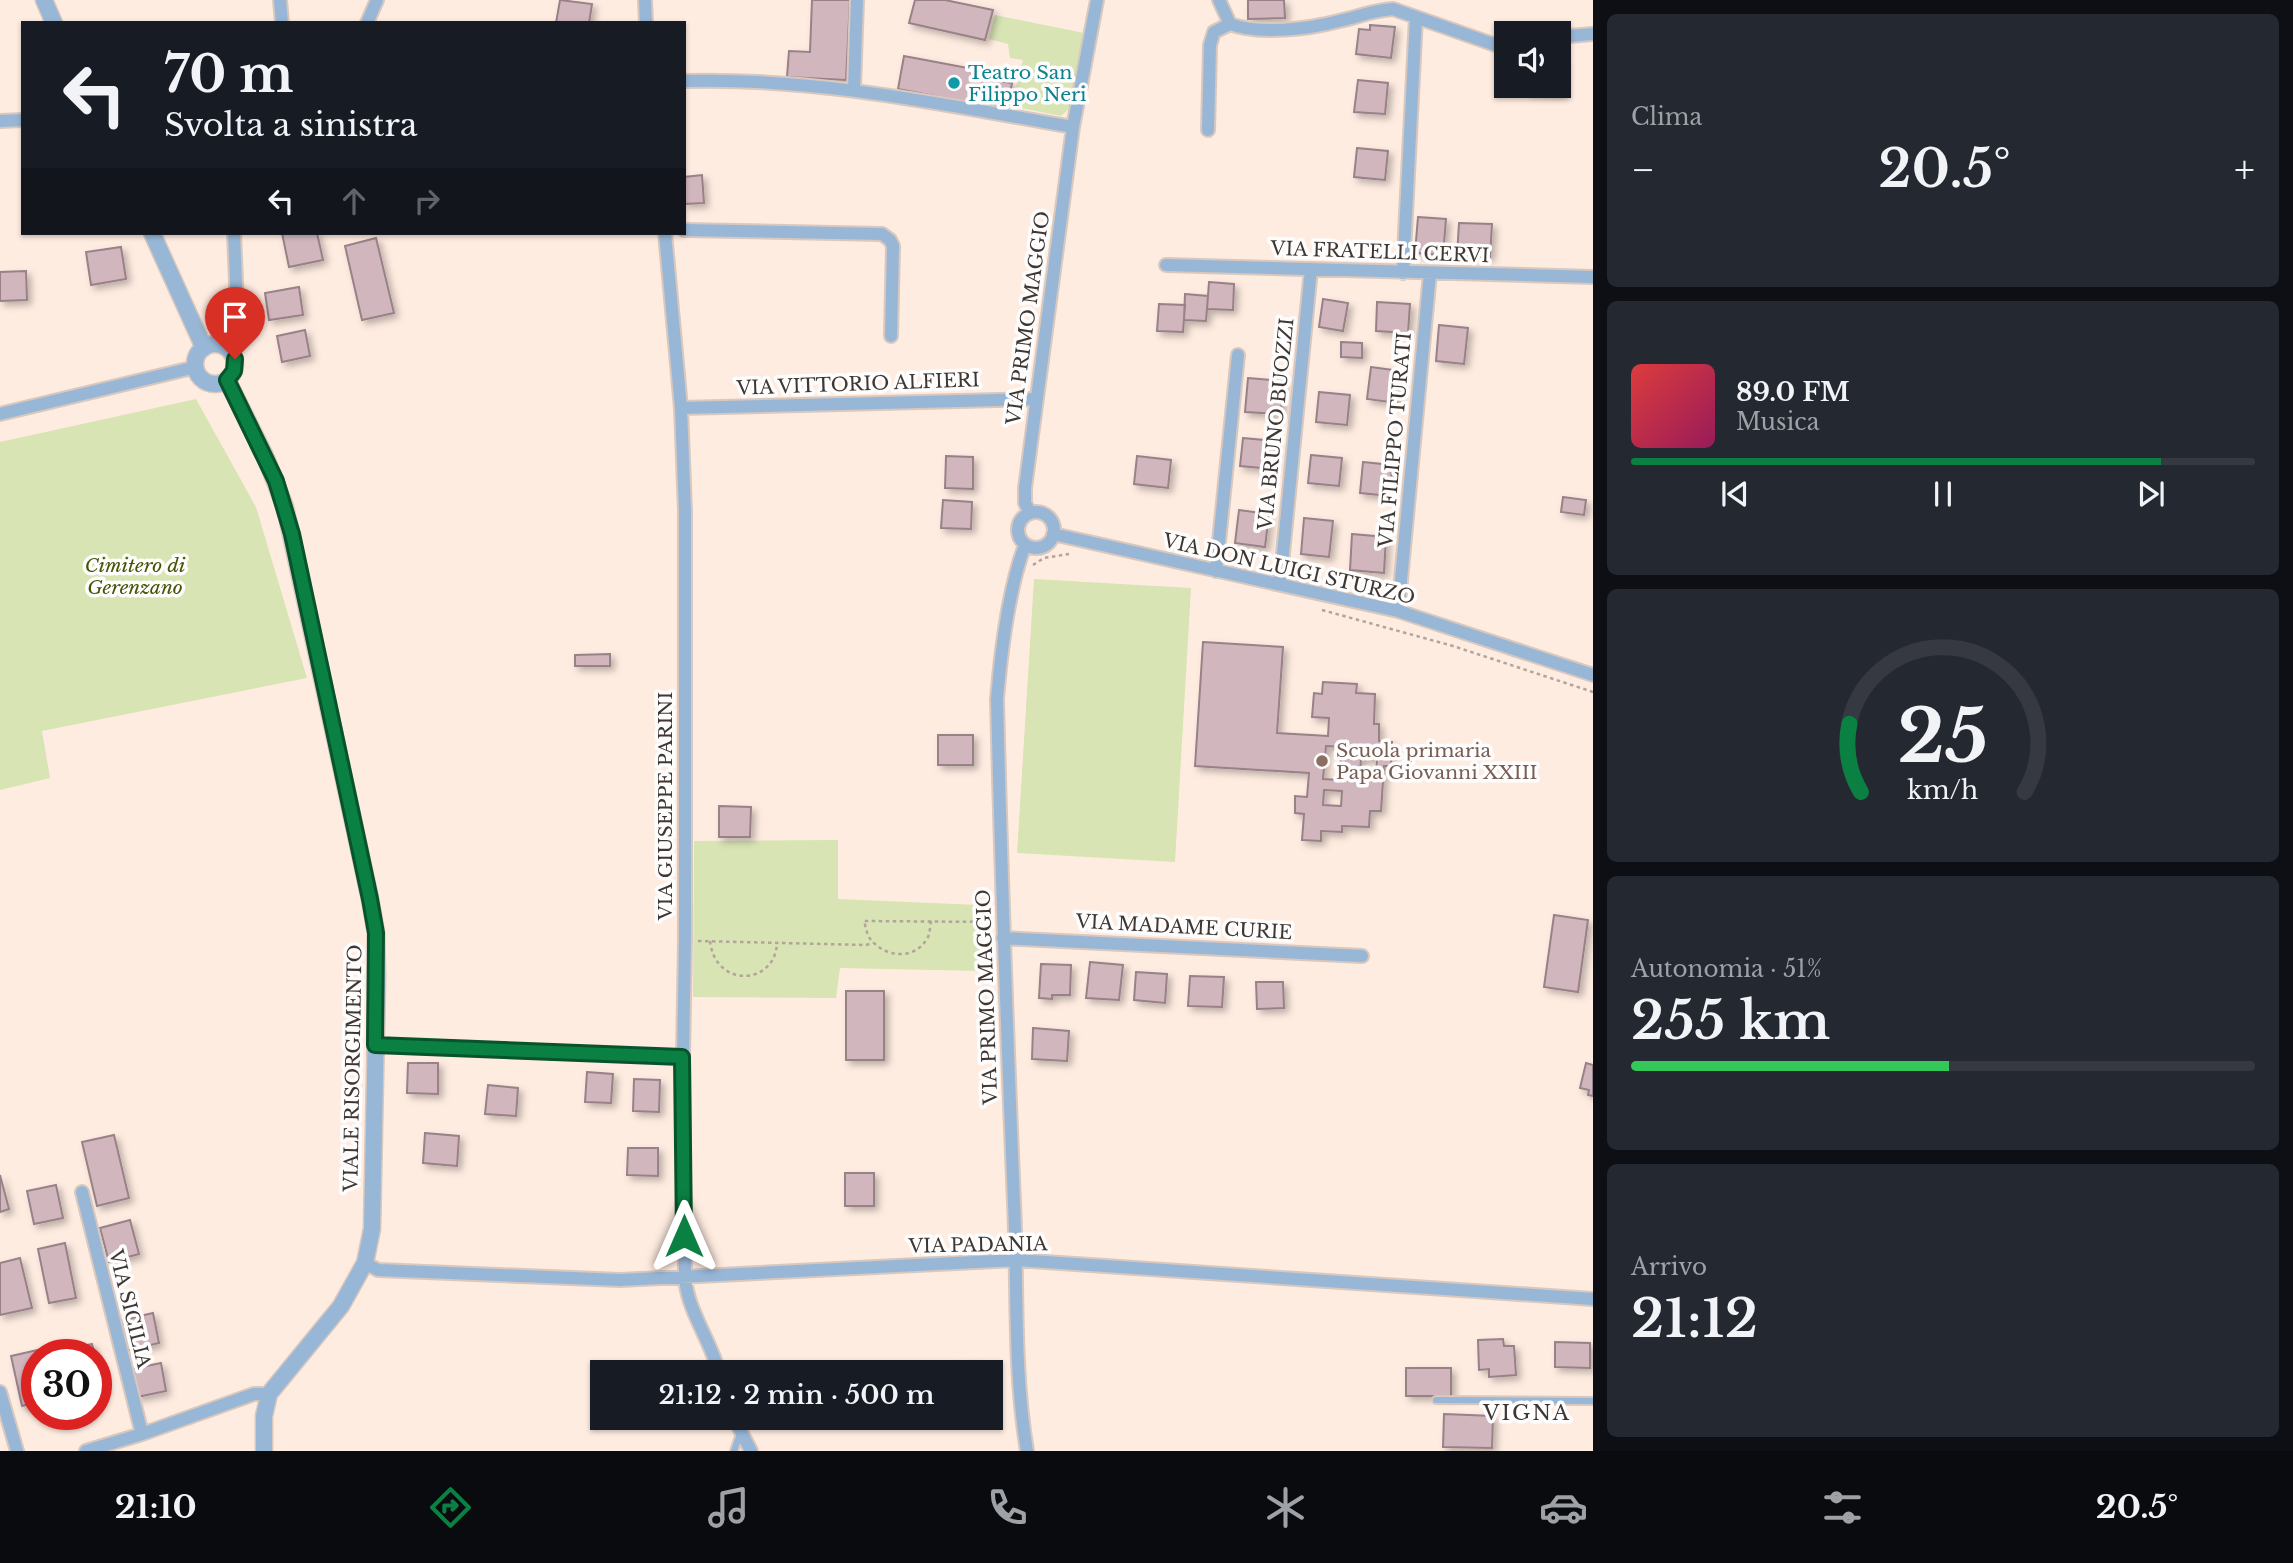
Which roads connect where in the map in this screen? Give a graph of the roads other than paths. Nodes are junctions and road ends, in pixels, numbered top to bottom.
1 (44, 0) edge
2 (280, 0) edge
3 (377, 0) edge
4 (645, 0) edge
5 (857, 0) edge
6 (1097, 0) edge
7 (1219, 0) edge
8 (1416, 17) junction
9 (53, 21) edge
10 (282, 21) edge
11 (367, 21) edge
12 (646, 21) edge
13 (1230, 23) junction
14 (1593, 34) edge
15 (1571, 36) edge
16 (1494, 46) edge
17 (686, 81) edge
18 (854, 89) junction
19 (21, 120) edge
20 (0, 121) edge
21 (1073, 127) junction
22 (1208, 130) dead end
23 (686, 230) edge
24 (153, 235) edge
25 (234, 235) edge
26 (665, 235) edge
27 (1166, 265) dead end
28 (1311, 269) junction
29 (1403, 273) junction
30 (1430, 273) junction
31 (1593, 278) edge
32 (891, 336) dead end
33 (204, 348) junction
34 (233, 354) junction
35 (1238, 355) dead end
36 (196, 367) junction
37 (227, 380) junction
38 (1037, 399) junction
39 (681, 408) junction
40 (0, 414) edge
41 (1030, 513) junction
42 (1053, 534) junction
43 (1025, 545) junction
44 (1216, 571) junction
45 (1280, 584) junction
46 (1398, 611) junction
47 (1593, 675) edge
48 (1003, 938) junction
49 (1362, 956) dead end
50 (375, 1045) junction
51 (682, 1057) junction
52 (82, 1192) dead end
53 (1016, 1260) junction
54 (365, 1263) junction
55 (685, 1278) junction
56 (1593, 1299) edge
57 (716, 1360) edge
58 (0, 1392) edge
59 (269, 1394) junction
60 (1436, 1400) dead end
61 (1593, 1401) edge
62 (738, 1430) edge
63 (142, 1434) junction
64 (740, 1434) junction
65 (18, 1451) edge
66 (86, 1451) edge
67 (264, 1451) edge
68 (734, 1451) edge
69 (751, 1451) edge
70 (1027, 1451) edge

1 - 9 street
2 - 10 street
3 - 11 street
4 - 12 street
5 - 18 street
6 - 21 street, VIA PRIMO MAGGIO
7 - 13 street
8 - 13 street
8 - 16 street
8 - 29 street
13 - 22 street
14 - 15 street
17 - 18 street
18 - 21 street
19 - 20 street
21 - 38 street, VIA PRIMO MAGGIO
23 - 32 street
24 - 33 street
25 - 34 street
26 - 39 street, VIA GIUSEPPE PARINI
27 - 28 street, VIA FRATELLI CERVI
28 - 29 street, VIA FRATELLI CERVI
28 - 45 street, VIA BRUNO BUOZZI
29 - 30 street, VIA FRATELLI CERVI
30 - 31 street, VIA FRATELLI CERVI
30 - 46 street, VIA FILIPPO TURATI
33 - 34 street
33 - 36 street
34 - 37 street
35 - 44 street
36 - 37 street
36 - 40 street
37 - 50 street, VIALE RISORGIMENTO
38 - 39 street, VIA VITTORIO ALFIERI
38 - 41 street, VIA PRIMO MAGGIO
39 - 51 street, VIA GIUSEPPE PARINI
41 - 42 street
41 - 43 street
42 - 43 street
42 - 44 street, VIA DON LUIGI STURZO
43 - 48 street, VIA PRIMO MAGGIO
44 - 45 street, VIA DON LUIGI STURZO
45 - 46 street, VIA DON LUIGI STURZO
46 - 47 street, VIA DON LUIGI STURZO
48 - 49 street, VIA MADAME CURIE
48 - 53 street, VIA PRIMO MAGGIO
50 - 51 street
50 - 54 street, VIALE RISORGIMENTO
51 - 55 street, VIA GIUSEPPE PARINI
52 - 63 street, VIA SICILIA
53 - 55 street, VIA PADANIA
53 - 56 street, VIA PADANIA
53 - 70 street, VIA PRIMO MAGGIO
54 - 55 street, VIA PADANIA
54 - 59 street, VIALE RISORGIMENTO
55 - 57 street, VIA GIUSEPPE PARINI
58 - 65 street
59 - 63 street
59 - 67 street
60 - 61 lane
62 - 64 street
63 - 66 street
64 - 68 lane
64 - 69 street

